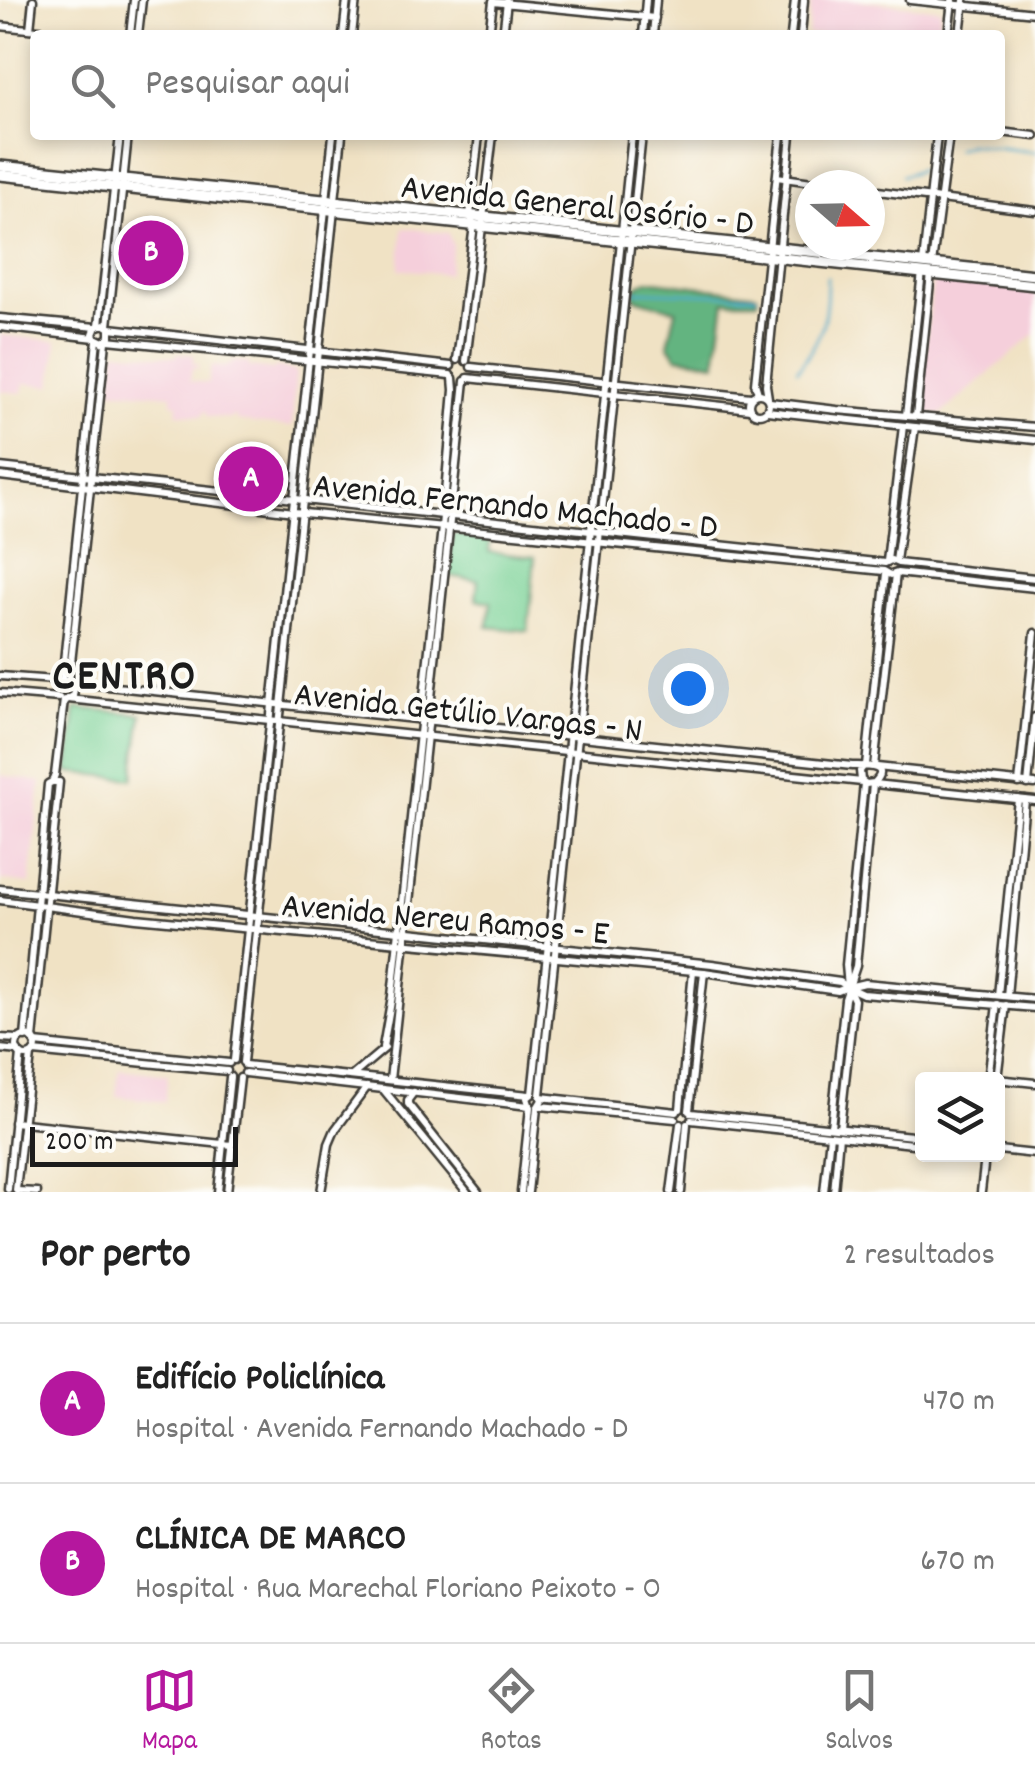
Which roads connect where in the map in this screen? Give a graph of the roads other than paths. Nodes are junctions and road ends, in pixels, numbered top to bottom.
1 (33, 0) edge
2 (134, 0) edge
3 (142, 0) edge
4 (347, 0) edge
5 (356, 0) edge
6 (646, 0) edge
7 (656, 0) edge
8 (795, 0) edge
9 (804, 0) edge
10 (910, 0) edge
11 (493, 1) edge
12 (507, 2) edge
13 (952, 2) edge
14 (963, 3) edge
15 (1035, 13) edge
16 (644, 17) junction
17 (654, 18) junction
18 (0, 26) edge
19 (30, 30) joint
20 (131, 30) edge
21 (139, 30) edge
22 (344, 30) edge
23 (353, 30) edge
24 (490, 30) edge
25 (504, 30) edge
26 (643, 30) edge
27 (653, 30) edge
28 (792, 30) edge
29 (801, 30) edge
30 (949, 30) edge
31 (960, 30) edge
32 (1005, 133) edge
33 (1035, 136) edge
34 (120, 140) edge
35 (127, 140) edge
36 (332, 140) edge
37 (341, 140) edge
38 (478, 140) edge
39 (492, 140) edge
40 (632, 140) edge
41 (642, 140) edge
42 (781, 140) edge
43 (790, 140) edge
44 (936, 140) edge
45 (948, 140) edge
46 (477, 149) junction
47 (491, 151) junction
48 (630, 160) junction
49 (640, 161) junction
50 (0, 166) edge
51 (0, 175) edge
52 (781, 178) junction
53 (795, 180) edge
54 (119, 183) junction
55 (885, 192) edge
56 (930, 198) junction
57 (941, 199) junction
58 (330, 205) junction
59 (1035, 211) edge
60 (478, 221) junction
61 (627, 237) junction
62 (774, 252) junction
63 (927, 268) junction
64 (1035, 275) edge
65 (1035, 285) edge
66 (0, 318) edge
67 (103, 326) junction
68 (916, 326) junction
69 (0, 327) edge
70 (926, 327) junction
71 (196, 336) junction
72 (96, 339) junction
73 (107, 341) junction
74 (195, 348) junction
75 (314, 350) junction
76 (314, 360) junction
77 (458, 368) junction
78 (467, 380) junction
79 (606, 381) junction
80 (616, 382) junction
81 (606, 392) junction
82 (615, 393) junction
83 (754, 395) junction
84 (769, 400) junction
85 (750, 409) junction
86 (767, 411) junction
87 (906, 416) junction
88 (916, 416) junction
89 (903, 426) junction
90 (915, 427) junction
91 (1035, 427) edge
92 (1035, 440) edge
93 (0, 468) edge
94 (0, 476) edge
95 (87, 482) junction
96 (449, 496) junction
97 (299, 501) junction
98 (298, 512) junction
99 (447, 517) junction
100 (446, 527) junction
101 (591, 530) junction
102 (600, 531) junction
103 (594, 543) junction
104 (897, 562) junction
105 (889, 569) junction
106 (1035, 578) edge
107 (1035, 588) edge
108 (1035, 633) edge
109 (0, 676) edge
110 (65, 681) junction
111 (0, 693) edge
112 (64, 699) junction
113 (277, 704) junction
114 (1035, 717) edge
115 (275, 720) junction
116 (426, 720) junction
117 (574, 735) junction
118 (423, 737) junction
119 (573, 751) junction
120 (870, 766) junction
121 (52, 782) junction
122 (868, 783) junction
123 (1027, 783) edge
124 (1022, 799) junction
125 (1035, 801) edge
126 (0, 888) edge
127 (38, 893) junction
128 (48, 894) junction
129 (0, 900) edge
130 (36, 904) junction
131 (47, 905) junction
132 (254, 916) junction
133 (251, 930) junction
134 (403, 932) junction
135 (402, 942) junction
136 (552, 952) junction
137 (692, 972) junction
138 (704, 972) junction
139 (848, 987) junction
140 (691, 991) junction
141 (702, 992) junction
142 (1035, 998) edge
143 (1002, 1000) junction
144 (1035, 1008) edge
145 (998, 1033) junction
146 (0, 1038) edge
147 (28, 1039) junction
148 (383, 1048) junction
149 (394, 1048) junction
150 (0, 1049) edge
151 (19, 1053) junction
152 (32, 1053) junction
153 (237, 1069) junction
154 (990, 1072) edge
155 (998, 1072) edge
156 (352, 1076) junction
157 (390, 1080) junction
158 (1005, 1081) edge
159 (18, 1084) junction
160 (1035, 1084) edge
161 (28, 1086) junction
162 (367, 1086) junction
163 (382, 1088) junction
164 (414, 1092) junction
165 (535, 1101) junction
166 (684, 1117) junction
167 (14, 1122) junction
168 (24, 1123) junction
169 (836, 1132) junction
170 (915, 1136) edge
171 (227, 1144) junction
172 (915, 1144) edge
173 (441, 1145) junction
174 (434, 1151) junction
175 (1005, 1151) edge
176 (1035, 1154) edge
177 (984, 1162) edge
178 (10, 1191) edge
179 (671, 1191) edge
180 (681, 1191) edge
181 (37, 1192) edge
182 (218, 1192) edge
183 (227, 1192) edge
184 (321, 1192) edge
185 (467, 1192) edge
186 (478, 1192) edge
187 (524, 1192) edge
188 (824, 1192) edge
189 (834, 1192) edge
190 (981, 1192) edge

1 - 19 street
2 - 20 street
3 - 21 street
4 - 22 street
5 - 23 street
6 - 16 street
7 - 17 street
8 - 28 street
9 - 29 street
10 - 13 street
11 - 12 street
11 - 24 street
12 - 16 street
12 - 25 street
13 - 14 street
13 - 30 street
14 - 15 street
14 - 31 street
16 - 17 street
16 - 26 street
17 - 27 street
18 - 19 street
32 - 33 street
34 - 54 street
35 - 54 street
36 - 58 street
37 - 58 street
38 - 46 street
39 - 47 street
40 - 48 street
41 - 49 street
42 - 52 street
43 - 52 street
44 - 56 street
45 - 57 street
46 - 47 street
46 - 60 street
47 - 60 street
48 - 49 street
48 - 61 street
49 - 61 street
50 - 54 main road
51 - 54 main road
52 - 53 street
52 - 62 street
54 - 58 main road, Avenida General Osório - D
54 - 67 street
55 - 56 street
56 - 57 street
56 - 63 street
57 - 59 street
57 - 63 street
58 - 60 main road, Avenida General Osório - D
58 - 75 street
60 - 61 main road, Avenida General Osório - D
60 - 77 street
61 - 62 main road, Avenida General Osório - D
61 - 79 street
61 - 80 street
62 - 63 main road, Avenida General Osório - D
62 - 83 street
62 - 84 street
63 - 64 main road, Avenida General Osório - D
63 - 65 main road, Avenida General Osório - D
63 - 68 street
63 - 70 street
66 - 67 street
67 - 71 street
67 - 72 street
67 - 73 street
68 - 70 street
68 - 87 street
69 - 72 street
70 - 88 street
71 - 74 street
71 - 75 street
72 - 73 street
72 - 95 street
73 - 74 street
73 - 95 street
74 - 76 street
75 - 76 street
75 - 77 street
76 - 77 street
76 - 97 street
77 - 78 street
77 - 78 street
77 - 79 street
77 - 96 street
78 - 81 street
78 - 96 street
79 - 80 street
79 - 81 street
80 - 82 street
80 - 83 street
81 - 82 street
81 - 101 street
82 - 85 street
82 - 102 street
83 - 84 street
83 - 85 street
84 - 86 street
84 - 87 street
85 - 86 street
86 - 89 street
87 - 88 street
88 - 91 street
89 - 90 street
89 - 105 street
90 - 92 street
90 - 104 street
93 - 95 street
94 - 95 street
95 - 97 street, Avenida Fernando Machado - D
95 - 98 street, Avenida Fernando Machado - D
95 - 110 street
96 - 99 street
97 - 98 street
97 - 99 street, Avenida Fernando Machado - D
98 - 100 street, Avenida Fernando Machado - D
98 - 113 street
99 - 100 street
99 - 101 street, Avenida Fernando Machado - D
100 - 103 street, Avenida Fernando Machado - D
100 - 116 street
101 - 102 street, Avenida Fernando Machado - D
101 - 103 street
102 - 103 street
102 - 105 street, Avenida Fernando Machado - D
103 - 105 street, Avenida Fernando Machado - D
103 - 117 street
104 - 105 street
104 - 106 street
105 - 107 street, Avenida Fernando Machado - D
105 - 120 street
108 - 123 street
109 - 110 street, Avenida Getúlio Vargas - N
110 - 112 street
110 - 112 street
110 - 113 street, Avenida Getúlio Vargas - N
111 - 112 street, Avenida Getúlio Vargas - N
112 - 115 street, Avenida Getúlio Vargas - N
112 - 121 street
113 - 115 street
113 - 116 street, Avenida Getúlio Vargas - N
114 - 123 street
115 - 118 street, Avenida Getúlio Vargas - N
115 - 132 street
116 - 117 street, Avenida Getúlio Vargas - N
116 - 118 street
117 - 119 street
117 - 120 street, Avenida Getúlio Vargas - N
118 - 119 street, Avenida Getúlio Vargas - N
118 - 134 street
119 - 122 street, Avenida Getúlio Vargas - N
119 - 136 street
120 - 122 street
120 - 122 street
120 - 123 street, Avenida Getúlio Vargas - N
121 - 127 street
121 - 128 street
122 - 124 street, Avenida Getúlio Vargas - N
122 - 139 street
124 - 125 street, Avenida Getúlio Vargas - N
124 - 143 street
126 - 127 street, Avenida Nereu Ramos - E
127 - 128 street, Avenida Nereu Ramos - E
127 - 130 street
128 - 131 street
128 - 132 street, Avenida Nereu Ramos - E
129 - 130 street, Avenida Nereu Ramos - E
130 - 131 street, Avenida Nereu Ramos - E
130 - 147 street
131 - 133 street, Avenida Nereu Ramos - E
131 - 147 street
132 - 133 street
132 - 134 street, Avenida Nereu Ramos - E
133 - 135 street, Avenida Nereu Ramos - E
133 - 153 street
133 - 153 street
134 - 135 street
134 - 136 street, Avenida Nereu Ramos - E
135 - 136 street, Avenida Nereu Ramos - E
135 - 148 street
135 - 149 street
136 - 137 street, Avenida Nereu Ramos - E
136 - 139 street, Avenida Nereu Ramos - E
136 - 165 street
137 - 138 street, Avenida Nereu Ramos - E
137 - 140 street
138 - 139 street, Avenida Nereu Ramos - E
138 - 141 street
139 - 143 street, Avenida Nereu Ramos - E
139 - 169 street
140 - 141 street
140 - 166 street
141 - 166 street
142 - 143 street, Avenida Nereu Ramos - E
143 - 144 street, Avenida Nereu Ramos - E
143 - 145 street
145 - 154 street
145 - 155 street
146 - 147 street
147 - 151 street
147 - 152 street
147 - 153 street
148 - 149 street
148 - 156 street
149 - 157 street
150 - 151 street
151 - 152 street
151 - 159 street
152 - 153 street
152 - 161 street
153 - 156 street
153 - 162 street
153 - 171 street
156 - 157 street
157 - 165 street
158 - 160 street
159 - 161 street
159 - 167 street
161 - 168 street
162 - 163 street
162 - 184 street
163 - 164 street
163 - 174 street
164 - 165 street
164 - 173 street
165 - 166 street
165 - 187 street
166 - 169 street
166 - 179 street
166 - 180 street
167 - 168 street
167 - 178 street
168 - 171 street
168 - 178 street
169 - 170 street
169 - 172 street
169 - 188 street
169 - 189 street
171 - 182 street
171 - 183 street
173 - 174 street
173 - 186 street
174 - 185 street
175 - 176 street
177 - 190 street
178 - 181 street
179 - 180 street

